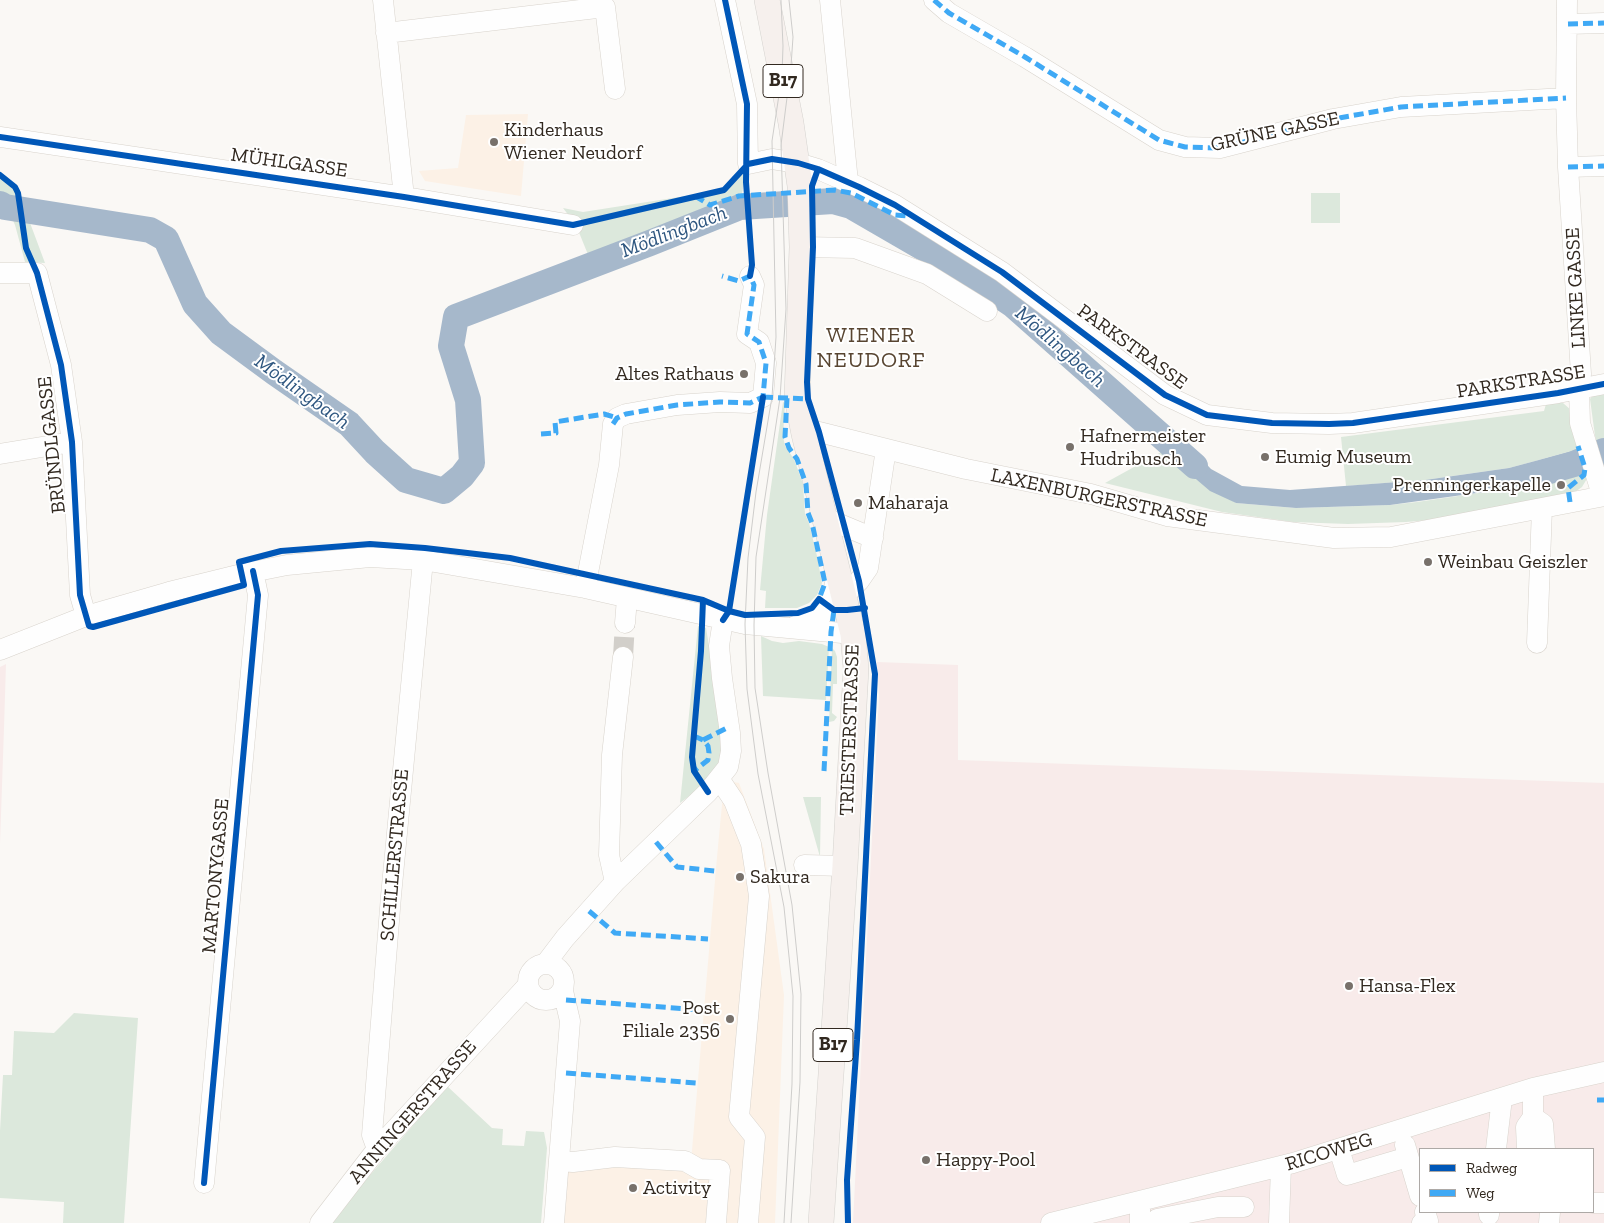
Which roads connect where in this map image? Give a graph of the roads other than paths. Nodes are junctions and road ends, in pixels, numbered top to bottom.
1 (383, 0) edge
2 (725, 0) edge
3 (767, 0) edge
4 (830, 0) edge
5 (934, 0) edge
6 (1567, 0) edge
7 (1604, 23) edge
8 (1568, 24) junction
9 (386, 33) junction
10 (616, 89) dead end
11 (1566, 98) junction
12 (0, 137) edge
13 (1604, 166) edge
14 (1568, 167) junction
15 (799, 174) junction
16 (848, 182) junction
17 (404, 197) junction
18 (573, 225) dead end
19 (802, 247) junction
20 (0, 273) edge
21 (750, 276) dead end
22 (987, 311) dead end
23 (1604, 384) edge
24 (1579, 389) junction
25 (804, 434) junction
26 (72, 442) junction
27 (886, 449) junction
28 (0, 454) edge
29 (1603, 496) edge
30 (1542, 508) junction
31 (825, 518) junction
32 (873, 538) junction
33 (423, 560) junction
34 (838, 570) junction
35 (253, 571) junction
36 (585, 588) junction
37 (844, 596) junction
38 (627, 598) junction
39 (86, 616) junction
40 (723, 620) junction
41 (625, 623) tunnel mouth
42 (790, 627) junction
43 (853, 634) junction
44 (1537, 643) dead end
45 (0, 650) edge
46 (623, 657) tunnel mouth
47 (720, 780) junction
48 (804, 865) dead end
49 (845, 866) junction
50 (615, 882) junction
51 (553, 967) junction
52 (543, 993) junction
53 (1604, 1072) edge
54 (1533, 1088) junction
55 (1502, 1098) junction
56 (1534, 1117) junction
57 (1400, 1130) junction
58 (1496, 1148) edge
59 (1527, 1148) edge
60 (1545, 1148) edge
61 (377, 1149) junction
62 (1339, 1149) junction
63 (1408, 1157) junction
64 (559, 1161) junction
65 (1281, 1166) junction
66 (204, 1183) dead end
67 (1419, 1193) edge
68 (1140, 1202) junction
69 (1244, 1207) dead end
70 (1425, 1213) edge
71 (320, 1223) edge
72 (554, 1223) edge
73 (716, 1223) edge
74 (748, 1223) edge
75 (821, 1223) edge
76 (1050, 1223) edge
77 (1140, 1223) edge
78 (1157, 1223) edge
79 (1278, 1223) edge
80 (1422, 1223) edge

1 - 9 street
2 - 15 street, PARKSTRASSE
3 - 15 main road, B17
4 - 16 street
5 - 11 street, GRÜNE GASSE
6 - 8 street, LINKE GASSE
7 - 8 street
8 - 11 street, LINKE GASSE
9 - 10 street
9 - 17 street
11 - 14 street, LINKE GASSE
12 - 17 street, MÜHLGASSE
13 - 14 street
14 - 24 street, LINKE GASSE
15 - 16 street, PARKSTRASSE
15 - 19 main road, TRIESTERSTRASSE / B17
16 - 24 street, PARKSTRASSE
17 - 18 street, MÜHLGASSE
19 - 22 street
19 - 25 main road, TRIESTERSTRASSE / B17
20 - 26 street, BRÜNDLGASSE
21 - 36 street
23 - 24 street, PARKSTRASSE
24 - 29 street, LINKE GASSE
25 - 27 street, LAXENBURGERSTRASSE
25 - 31 main road, TRIESTERSTRASSE / B17
26 - 28 street, BRÜNDLGASSE
26 - 39 street, BRÜNDLGASSE
27 - 30 street, LAXENBURGERSTRASSE
27 - 32 street
29 - 30 street, LAXENBURGERSTRASSE
30 - 44 street
31 - 32 street
31 - 34 main road, TRIESTERSTRASSE / B17
32 - 37 street
33 - 35 street
33 - 36 street
33 - 61 street, SCHILLERSTRASSE
34 - 37 main road, TRIESTERSTRASSE / B17
34 - 42 street
35 - 39 street
35 - 66 street, MARTONYGASSE
36 - 38 street
37 - 43 main road, TRIESTERSTRASSE / B17
38 - 40 street
38 - 41 street
39 - 45 street
40 - 42 street
40 - 47 street
42 - 43 street
43 - 49 main road, TRIESTERSTRASSE / B17
46 - 50 street
47 - 50 street
47 - 74 street
48 - 49 street
49 - 75 main road, TRIESTERSTRASSE / B17
50 - 51 street
51 - 52 street
51 - 52 street
52 - 61 street, ANNINGERSTRASSE
52 - 64 street
53 - 54 street, RICOWEG
54 - 55 street, RICOWEG
54 - 56 street
55 - 57 street, RICOWEG
55 - 58 street
56 - 59 street
56 - 60 street
57 - 62 street, RICOWEG
57 - 63 street
61 - 71 street, ANNINGERSTRASSE
62 - 63 street
62 - 65 street, RICOWEG
63 - 67 street
64 - 72 street
64 - 73 street
65 - 68 street, RICOWEG
65 - 79 street
68 - 76 street, RICOWEG
68 - 77 street
69 - 78 street
70 - 80 street

